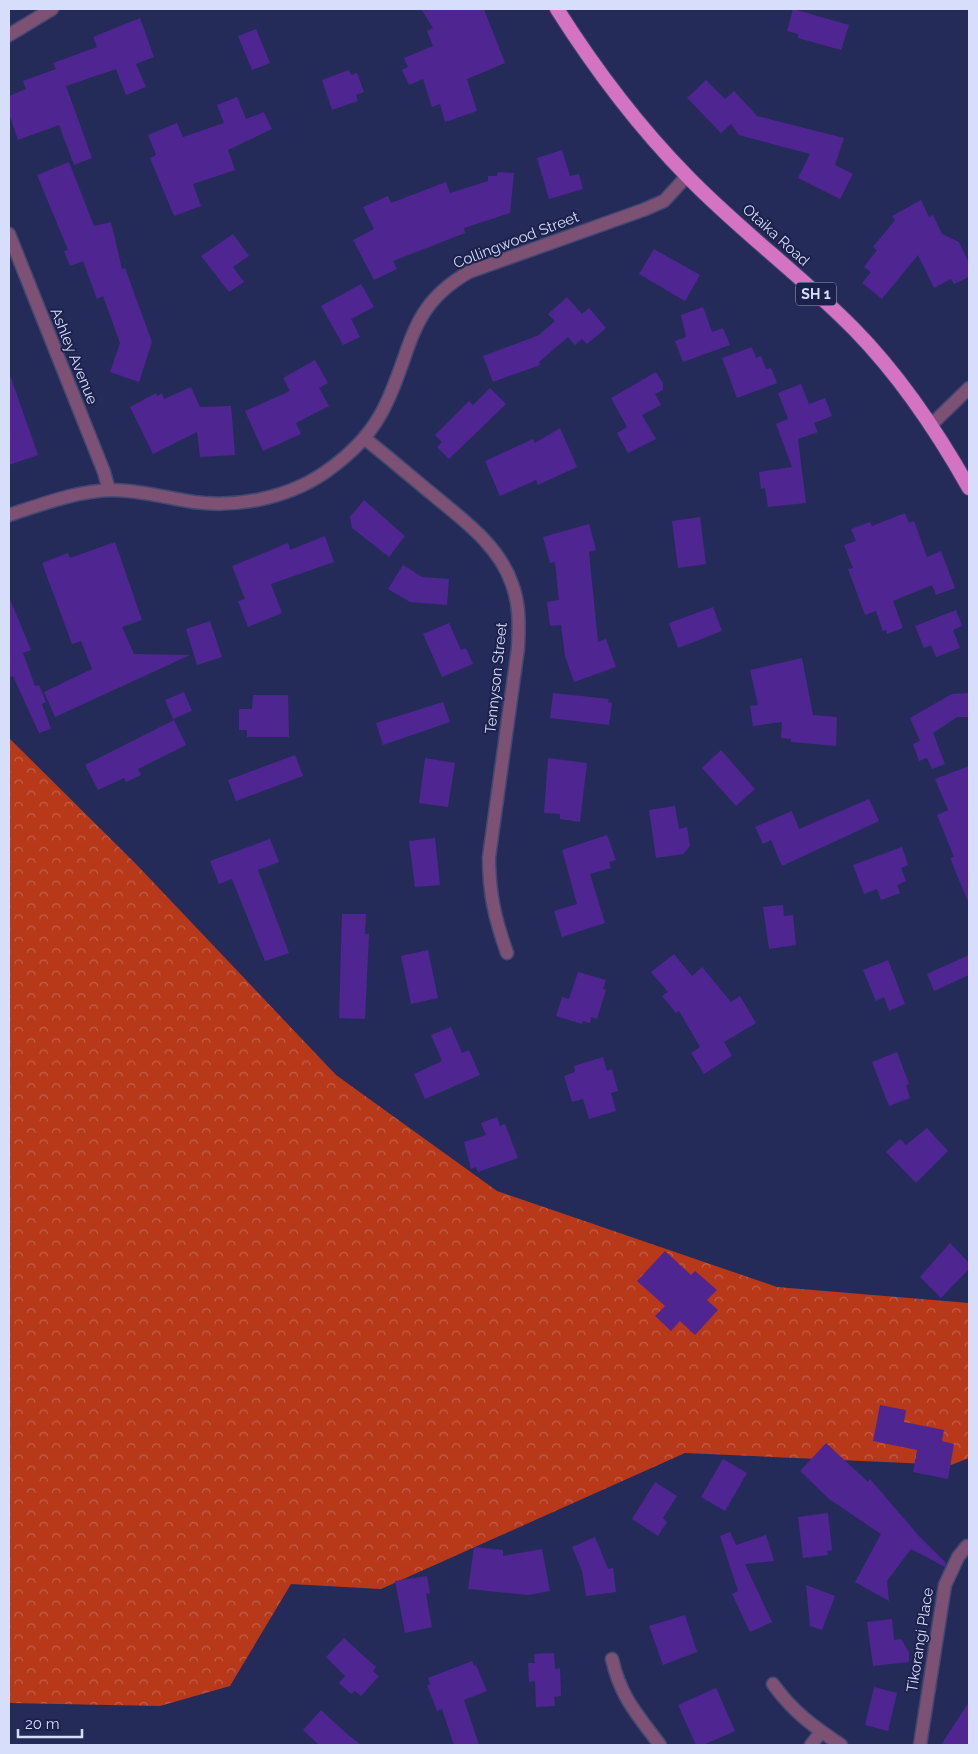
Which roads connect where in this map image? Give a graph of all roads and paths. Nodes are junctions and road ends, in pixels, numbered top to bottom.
1 (52, 9) edge
2 (557, 9) edge
3 (9, 35) edge
4 (687, 176) junction
5 (9, 234) edge
6 (969, 388) edge
7 (931, 425) junction
8 (364, 438) junction
9 (969, 488) edge
10 (109, 490) junction
11 (9, 514) edge
12 (507, 953) dead end
13 (967, 1546) dead end
14 (612, 1659) dead end
15 (773, 1684) dead end
16 (821, 1732) junction
17 (660, 1745) edge
18 (811, 1745) edge
19 (842, 1745) edge
20 (920, 1745) edge

1 - 3 street
2 - 4 highway, Otaika Road / SH 1
4 - 7 highway, Otaika Road / SH 1
4 - 8 street, Collingwood Street
5 - 10 street, Ashley Avenue
6 - 7 street
7 - 9 highway, Otaika Road / SH 1
8 - 10 street, Collingwood Street
8 - 12 street, Tennyson Street
10 - 11 street, Collingwood Street
13 - 20 street, Tikorangi Place
14 - 17 street
15 - 16 street
16 - 18 street
16 - 19 street

